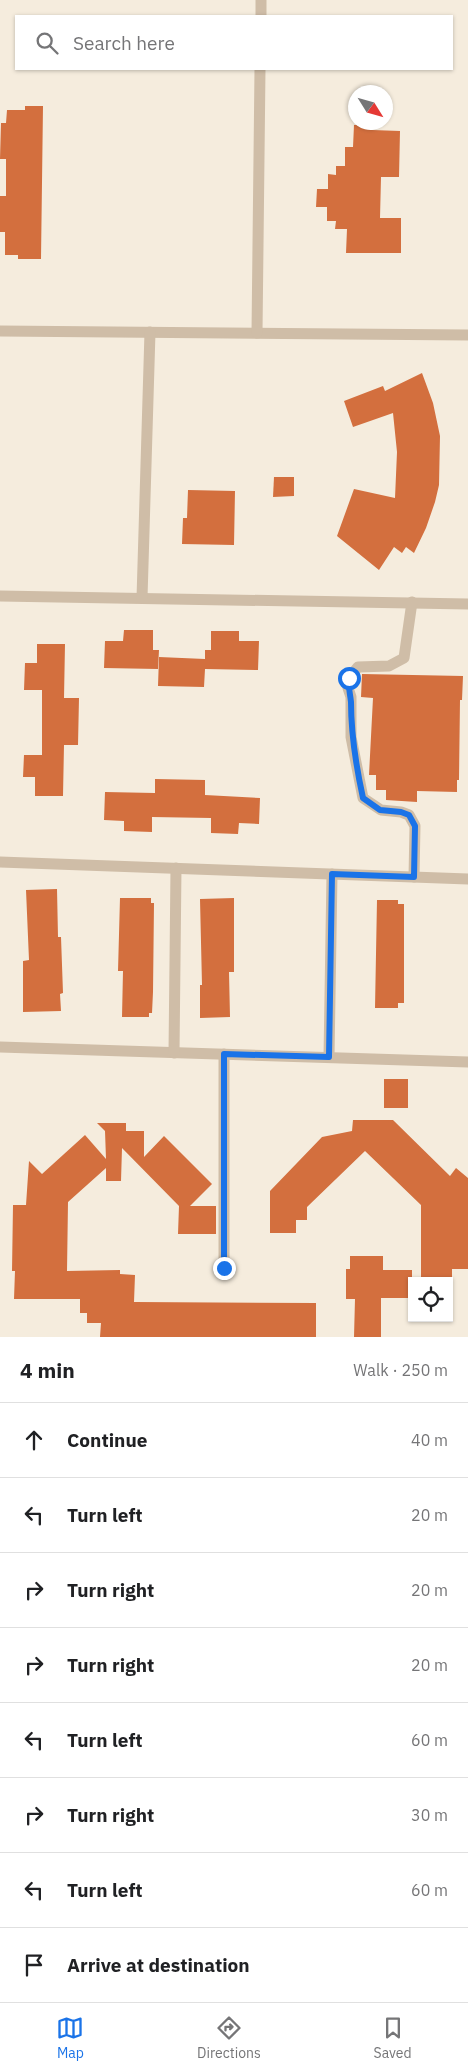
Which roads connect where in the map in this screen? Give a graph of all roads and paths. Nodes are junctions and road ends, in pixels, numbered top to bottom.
1 (261, 0) edge
2 (260, 15) edge
3 (260, 70) edge
4 (0, 331) edge
5 (150, 332) junction
6 (257, 333) junction
7 (468, 335) edge
8 (0, 596) edge
9 (142, 598) junction
10 (412, 602) junction
11 (468, 604) edge
12 (0, 862) edge
13 (176, 868) junction
14 (332, 874) junction
15 (414, 877) junction
16 (468, 879) edge
17 (0, 1047) edge
18 (174, 1053) junction
19 (224, 1054) junction
20 (329, 1057) junction
21 (468, 1062) edge
22 (224, 1268) dead end

1 - 2 lane
3 - 6 lane
4 - 5 lane
5 - 6 lane
5 - 9 lane
6 - 7 lane
8 - 9 lane
9 - 10 lane
10 - 11 lane
10 - 15 lane
12 - 13 lane
13 - 14 lane
13 - 18 lane
14 - 15 lane
14 - 20 lane
15 - 16 lane
17 - 18 lane
18 - 19 lane
19 - 20 lane
19 - 22 lane
20 - 21 lane

